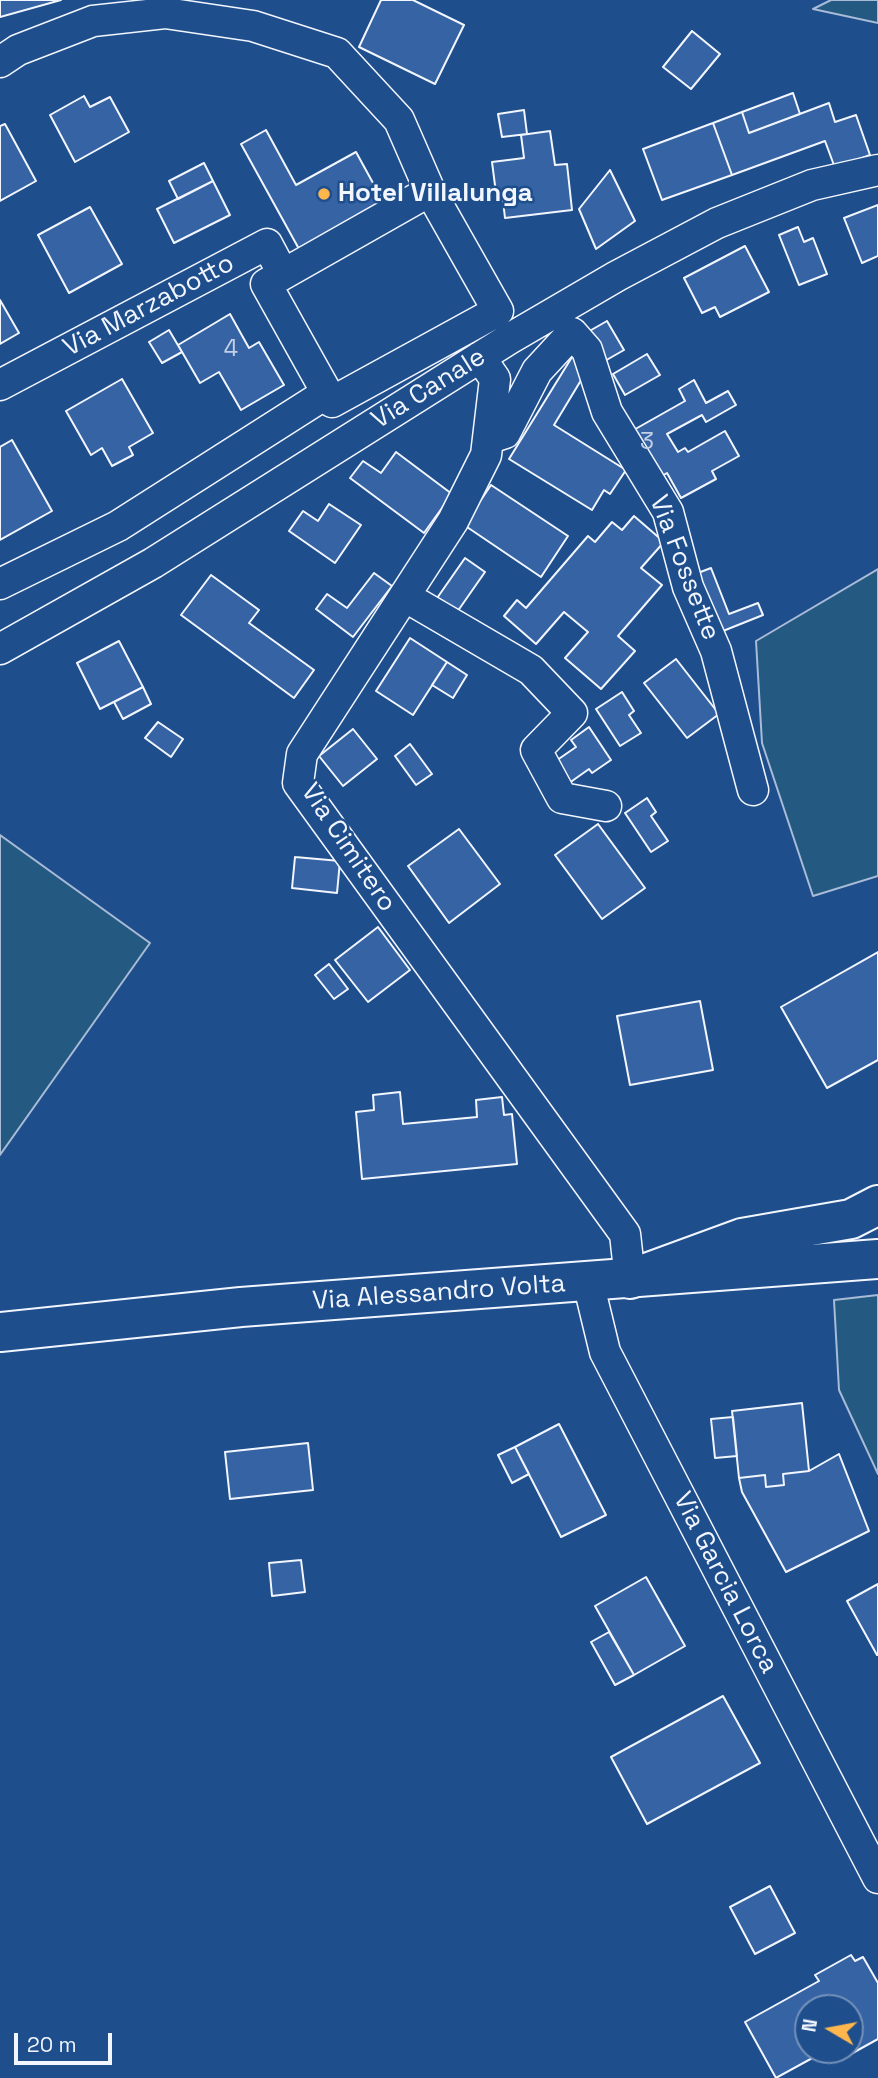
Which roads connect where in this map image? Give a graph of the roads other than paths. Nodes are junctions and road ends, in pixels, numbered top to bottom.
1 (0, 62) edge
2 (878, 170) edge
3 (430, 191) junction
4 (284, 274) junction
5 (498, 311) junction
6 (509, 339) junction
7 (480, 357) junction
8 (0, 385) edge
9 (361, 386) junction
10 (327, 393) junction
11 (380, 419) junction
12 (490, 438) junction
13 (0, 584) edge
14 (406, 597) junction
15 (0, 649) edge
16 (753, 790) dead end
17 (606, 806) dead end
18 (878, 1205) edge
19 (878, 1259) edge
20 (629, 1279) junction
21 (588, 1282) junction
22 (0, 1332) edge
23 (878, 1878) edge

1 - 3 street
2 - 6 street, Via Canale
3 - 4 street
3 - 5 street
4 - 8 street, Via Marzabotto
4 - 10 street
5 - 6 street
5 - 9 street
6 - 7 street, Via Canale
7 - 11 street, Via Canale
7 - 12 street, Via Cimitero
9 - 10 street
9 - 11 street
10 - 13 street
11 - 15 street, Via Canale
12 - 14 street, Via Cimitero
12 - 16 street, Via Fossette
14 - 17 street
14 - 20 street, Via Cimitero
18 - 20 main road
19 - 20 main road, Via Alessandro Volta
20 - 21 main road, Via Alessandro Volta
21 - 22 main road, Via Alessandro Volta
21 - 23 street, Via Garcia Lorca

